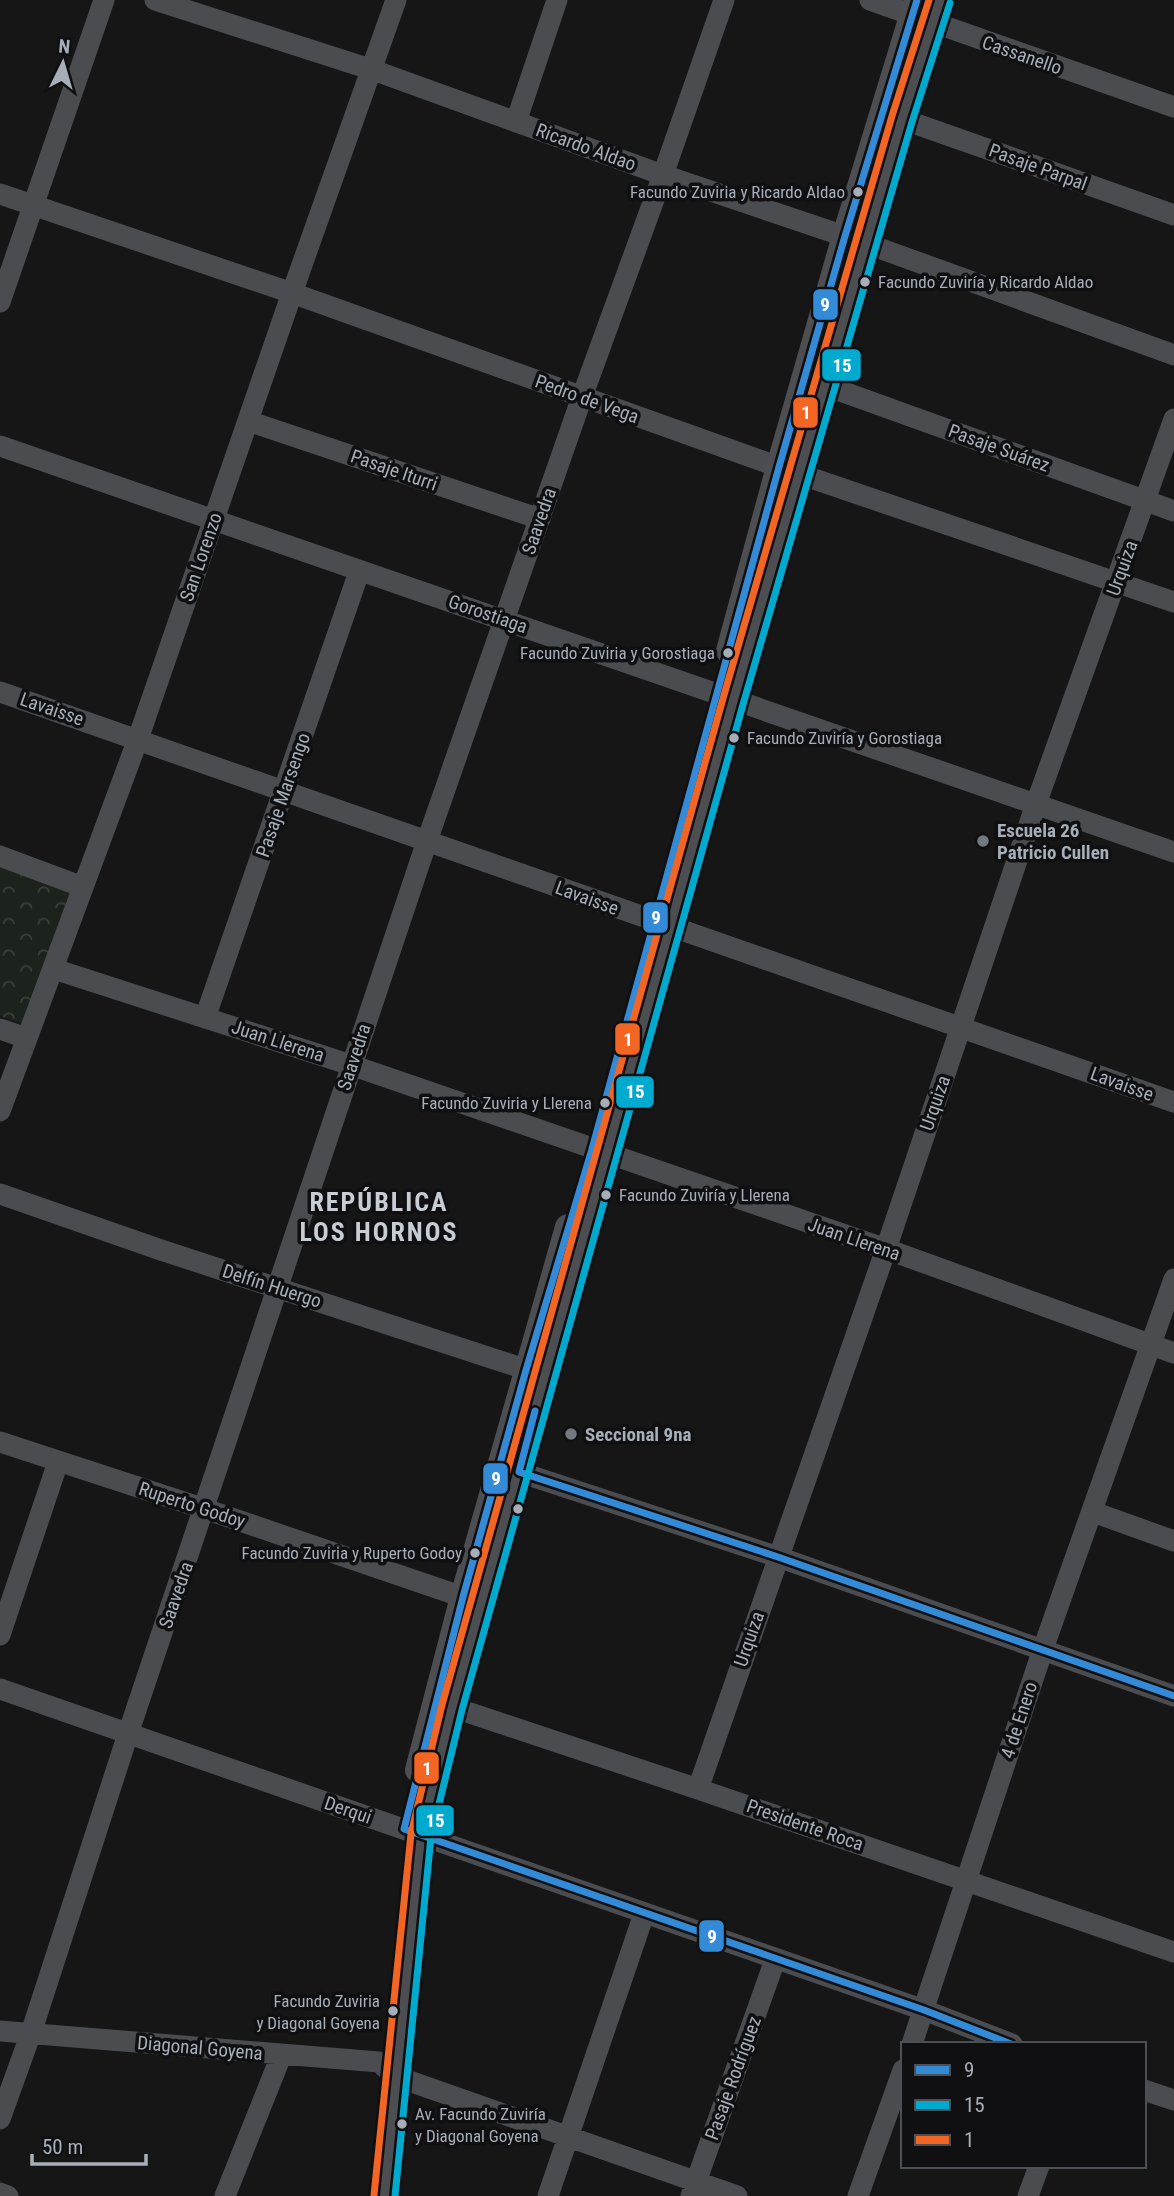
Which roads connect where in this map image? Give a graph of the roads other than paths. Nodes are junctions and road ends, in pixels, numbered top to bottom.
1 (104, 0) edge
2 (155, 0) edge
3 (396, 0) edge
4 (557, 0) edge
5 (724, 0) edge
6 (870, 0) edge
7 (925, 10) edge
8 (373, 70) junction
9 (1174, 107) edge
10 (902, 119) junction
11 (516, 122) junction
12 (663, 175) junction
13 (0, 194) edge
14 (34, 206) junction
15 (1174, 215) edge
16 (855, 240) junction
17 (292, 293) junction
18 (0, 302) edge
19 (1174, 355) edge
20 (824, 386) junction
21 (582, 397) junction
22 (1174, 419) edge
23 (248, 421) junction
24 (0, 446) edge
25 (789, 470) junction
26 (1146, 501) junction
27 (1174, 511) edge
28 (540, 519) junction
29 (214, 520) junction
30 (359, 572) junction
31 (1116, 582) junction
32 (1174, 602) edge
33 (505, 620) junction
34 (0, 692) edge
35 (726, 696) junction
36 (138, 739) junction
37 (284, 793) junction
38 (1036, 804) junction
39 (427, 841) junction
40 (1174, 852) edge
41 (0, 856) edge
42 (83, 887) junction
43 (662, 925) junction
44 (54, 969) junction
45 (205, 1018) junction
46 (961, 1026) junction
47 (0, 1029) edge
48 (26, 1038) junction
49 (351, 1065) junction
50 (1174, 1102) edge
51 (0, 1111) edge
52 (600, 1151) junction
53 (0, 1194) edge
54 (886, 1250) junction
55 (1174, 1279) edge
56 (279, 1288) junction
57 (1152, 1345) junction
58 (1174, 1353) edge
59 (535, 1373) junction
60 (0, 1442) edge
61 (58, 1462) junction
62 (519, 1472) junction
63 (205, 1509) junction
64 (1093, 1512) junction
65 (1174, 1541) edge
66 (778, 1557) junction
67 (463, 1597) junction
68 (0, 1634) edge
69 (1043, 1649) junction
70 (0, 1689) edge
71 (1174, 1696) edge
72 (443, 1704) junction
73 (128, 1734) junction
74 (698, 1789) junction
75 (412, 1832) junction
76 (966, 1880) junction
77 (644, 1914) junction
78 (1174, 1952) edge
79 (775, 1960) junction
80 (924, 2010) junction
81 (0, 2031) edge
82 (31, 2033) junction
83 (913, 2042) edge
84 (1007, 2042) edge
85 (281, 2056) junction
86 (387, 2069) junction
87 (901, 2076) edge
88 (1146, 2091) edge
89 (1174, 2100) edge
90 (0, 2119) edge
91 (568, 2136) junction
92 (1038, 2168) edge
93 (694, 2189) edge
94 (0, 2193) edge
95 (8, 2196) edge
96 (225, 2196) edge
97 (368, 2196) edge
98 (384, 2196) edge
99 (548, 2196) edge
100 (737, 2196) edge
101 (858, 2196) edge
102 (1028, 2196) edge

1 - 14 street
2 - 8 street, Ricardo Aldao
3 - 8 street, San Lorenzo
4 - 11 street
5 - 12 street, Saavedra
6 - 7 street, Cassanello
7 - 9 street, Cassanello
7 - 10 main road
7 - 16 main road
8 - 11 street, Ricardo Aldao
8 - 17 street, San Lorenzo
10 - 15 street, Pasaje Parpal
10 - 16 main road
11 - 12 street, Ricardo Aldao
12 - 16 street, Ricardo Aldao
12 - 21 street, Saavedra
13 - 14 street, Pedro de Vega
14 - 17 street, Pedro de Vega
14 - 18 street
16 - 19 street, Ricardo Aldao
16 - 20 main road
16 - 25 main road
17 - 21 street, Pedro de Vega
17 - 23 street, San Lorenzo
20 - 25 main road
20 - 26 street, Pasaje Suárez
21 - 25 street, Pedro de Vega
21 - 28 street, Saavedra
22 - 26 street, Urquiza
23 - 28 street, Pasaje Iturri
23 - 29 street, San Lorenzo
24 - 29 street, Gorostiaga
25 - 31 street, Pedro de Vega
25 - 35 main road
26 - 27 street, Pasaje Suárez
26 - 31 street, Urquiza
28 - 33 street, Saavedra
29 - 30 street, Gorostiaga
29 - 36 street, San Lorenzo
30 - 33 street, Gorostiaga
30 - 37 street, Pasaje Marsengo
31 - 32 street, Pedro de Vega
31 - 38 street, Urquiza
33 - 35 street, Gorostiaga
33 - 39 street, Saavedra
34 - 36 street, Lavaisse
35 - 38 street, Gorostiaga
35 - 43 main road
36 - 37 street, Lavaisse
36 - 42 street, San Lorenzo
37 - 39 street, Lavaisse
37 - 45 street, Pasaje Marsengo
38 - 40 street, Gorostiaga
38 - 46 street, Urquiza
39 - 43 street, Lavaisse
39 - 49 street, Saavedra
41 - 42 street
42 - 44 street, San Lorenzo
43 - 46 street, Lavaisse
43 - 52 main road
44 - 45 street, Juan Llerena
44 - 48 street, San Lorenzo
45 - 49 street, Juan Llerena
46 - 50 street, Lavaisse
46 - 54 street, Urquiza
47 - 48 street
48 - 51 street, San Lorenzo
49 - 52 street, Juan Llerena
49 - 56 street, Saavedra
52 - 54 street, Juan Llerena
52 - 59 main road
53 - 56 street, Delfín Huergo
54 - 57 street, Juan Llerena
54 - 66 street, Urquiza
55 - 57 street, 4 de Enero
56 - 59 street, Delfín Huergo
56 - 63 street, Saavedra
57 - 58 street, Juan Llerena
57 - 64 street, 4 de Enero
59 - 62 main road
59 - 67 main road
60 - 61 street, Ruperto Godoy
61 - 63 street, Ruperto Godoy
61 - 68 street
62 - 66 street
62 - 72 main road
63 - 67 street, Ruperto Godoy
63 - 73 street, Saavedra
64 - 65 street
64 - 69 street, 4 de Enero
66 - 69 street
66 - 74 street, Urquiza
67 - 72 main road
69 - 71 street
69 - 76 street, 4 de Enero
70 - 73 street, Derqui
72 - 74 street, Presidente Roca
72 - 75 main road
73 - 75 street, Derqui
73 - 82 street, Saavedra
74 - 76 street, Presidente Roca
75 - 77 street, Derqui
75 - 86 main road
76 - 78 street, Presidente Roca
76 - 80 street, 4 de Enero
77 - 79 street, Derqui
77 - 91 street
79 - 80 street, Derqui
79 - 93 street, Pasaje Rodríguez
80 - 83 street, 4 de Enero
80 - 84 street, Derqui
81 - 82 street, Diagonal Goyena
82 - 85 street, Diagonal Goyena
82 - 90 street, Saavedra
85 - 86 street, Diagonal Goyena
85 - 96 street
86 - 91 street, Diagonal Goyena
86 - 97 main road
86 - 98 main road
87 - 101 street
88 - 89 street
91 - 93 street, Diagonal Goyena
91 - 99 street
92 - 102 street
93 - 100 street, Diagonal Goyena
94 - 95 street

